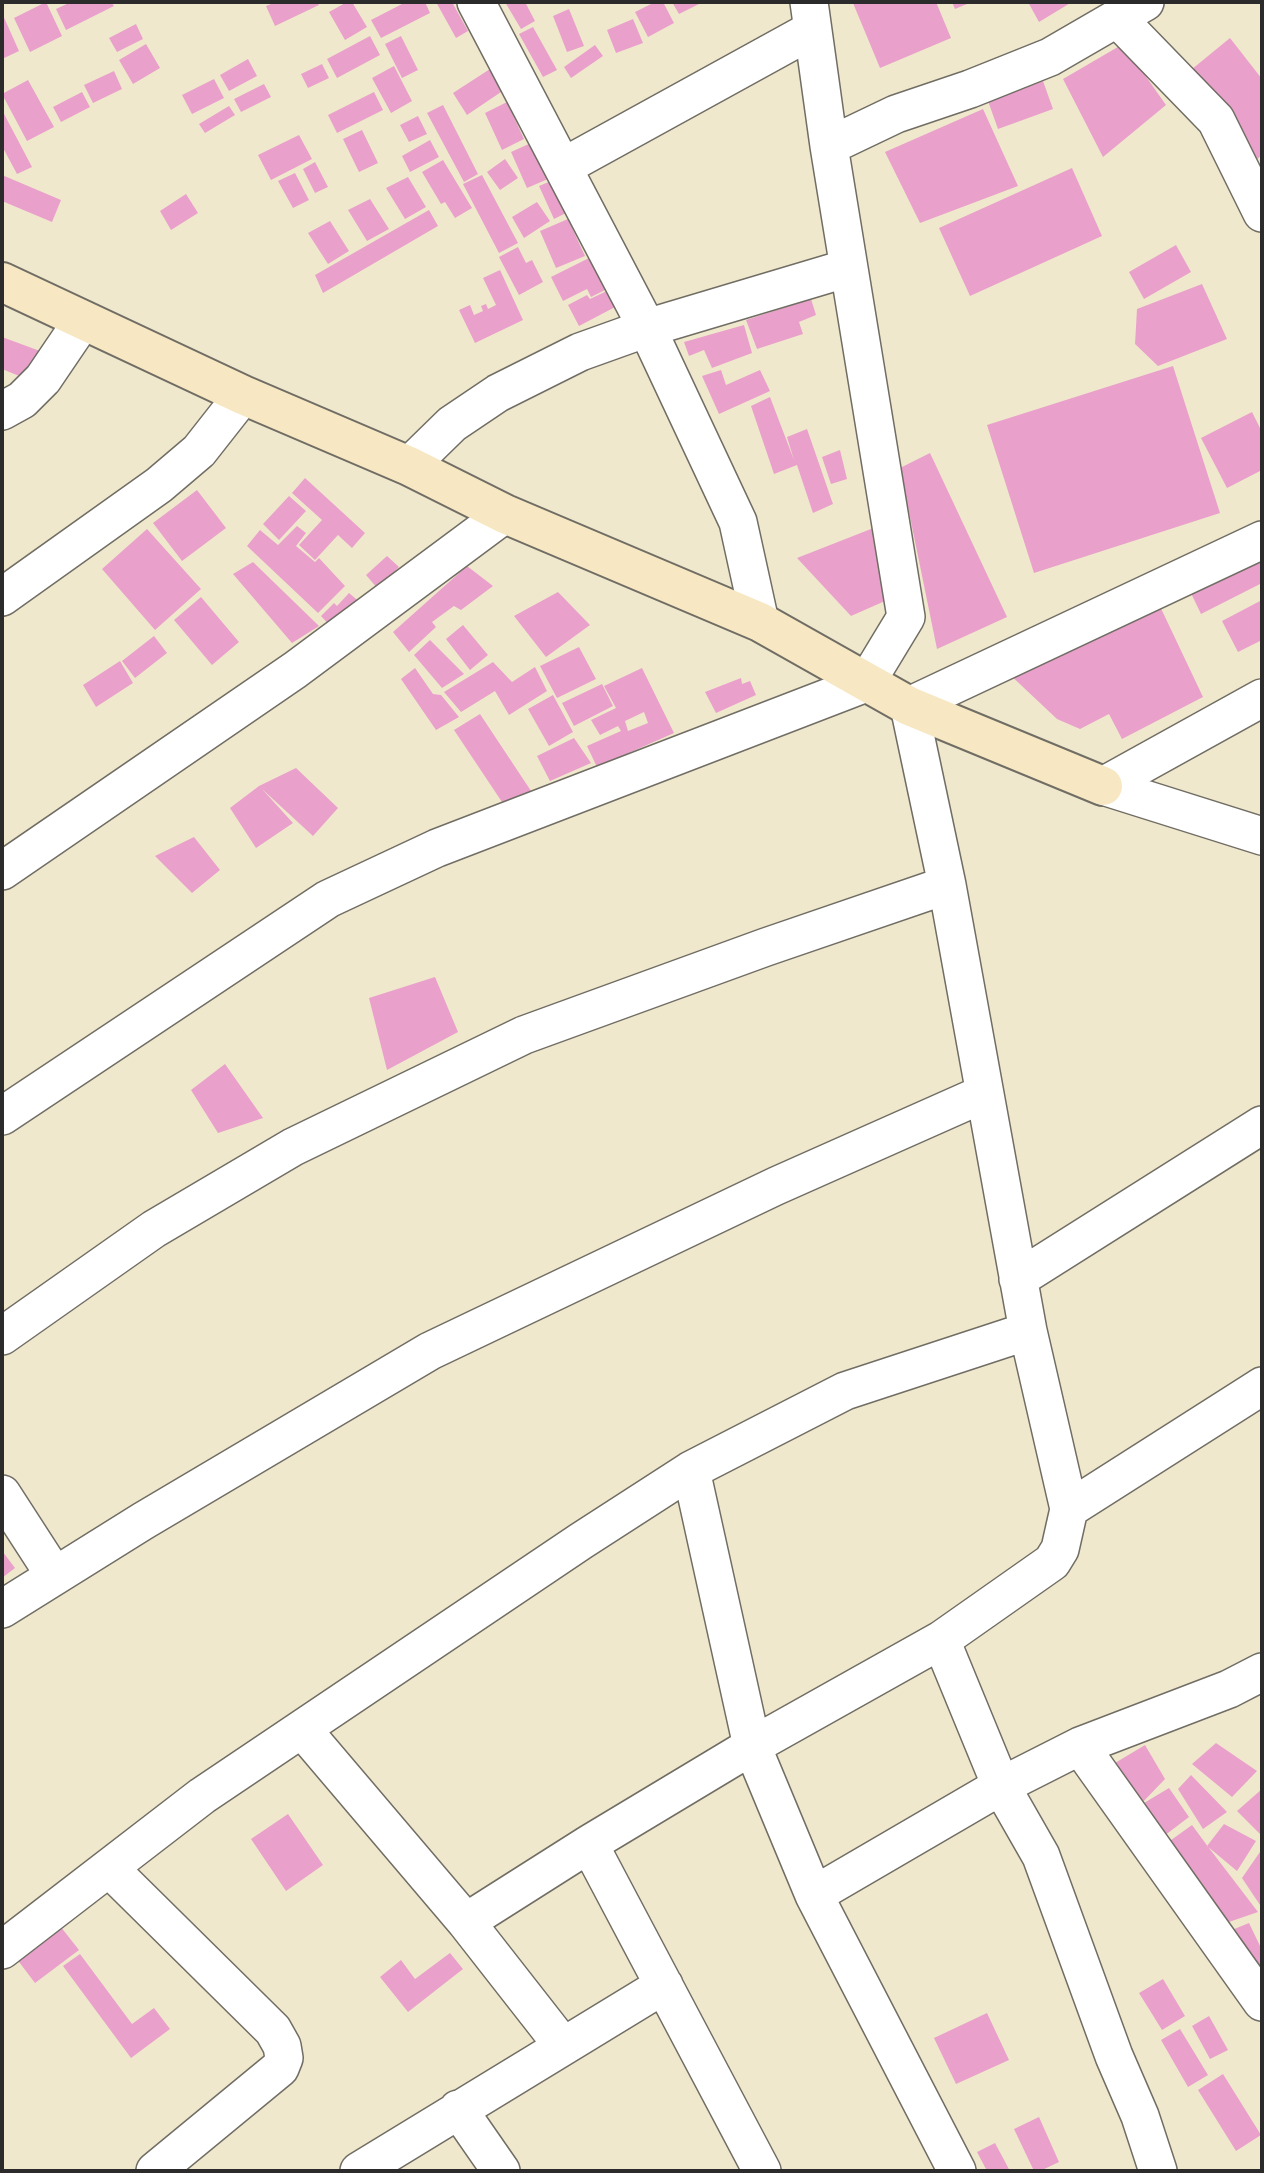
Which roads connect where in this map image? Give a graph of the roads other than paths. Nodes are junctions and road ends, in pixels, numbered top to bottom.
1 (476, 2) edge
2 (1131, 10) edge
3 (811, 16) edge
4 (829, 146) junction
5 (563, 167) junction
6 (1262, 213) edge
7 (848, 268) junction
8 (2, 282) edge
9 (83, 320) junction
10 (647, 328) junction
11 (243, 395) junction
12 (2, 411) edge
13 (409, 466) junction
14 (505, 514) junction
15 (1262, 540) edge
16 (2, 597) edge
17 (760, 622) junction
18 (866, 683) junction
19 (1262, 698) edge
20 (909, 706) junction
21 (1103, 786) junction
22 (1262, 836) edge
23 (2, 871) edge
24 (947, 885) junction
25 (983, 1094) junction
26 (2, 1116) edge
27 (1262, 1125) edge
28 (1018, 1279) junction
29 (1028, 1331) junction
30 (2, 1336) edge
31 (1262, 1386) edge
32 (691, 1470) junction
33 (2, 1494) edge
34 (1069, 1509) junction
35 (55, 1576) junction
36 (2, 1609) edge
37 (942, 1640) junction
38 (1260, 1678) edge
39 (302, 1729) junction
40 (752, 1746) junction
41 (1080, 1746) junction
42 (1002, 1786) junction
43 (589, 1844) junction
44 (108, 1868) junction
45 (814, 1895) junction
46 (467, 1922) junction
47 (2, 1950) edge
48 (664, 1985) junction
49 (1262, 2002) edge
50 (563, 2046) junction
51 (458, 2109) junction
52 (155, 2171) edge
53 (359, 2171) edge
54 (501, 2171) edge
55 (762, 2171) edge
56 (957, 2171) edge
57 (1157, 2171) edge

1 - 5 street
2 - 4 street
2 - 6 street
3 - 4 street
3 - 5 street
4 - 7 street
5 - 10 street
7 - 10 street
7 - 18 street
8 - 9 street
9 - 11 street
9 - 12 street
10 - 13 street
10 - 17 street
11 - 13 street
11 - 16 street
13 - 14 street
14 - 17 street
14 - 23 street
15 - 20 street
17 - 18 street
18 - 20 street
18 - 26 street
19 - 21 street
20 - 21 street
20 - 24 street
21 - 22 street
24 - 25 street
24 - 30 street
25 - 28 street
25 - 35 street
27 - 28 street
28 - 29 street
29 - 32 street
29 - 34 street
31 - 34 street
32 - 39 street
32 - 40 street
33 - 35 street
34 - 37 street
35 - 36 street
37 - 40 street
37 - 42 street
38 - 41 street
39 - 44 street
39 - 46 street
40 - 43 street
40 - 45 street
41 - 42 street
41 - 49 street
42 - 45 street
42 - 57 street
43 - 46 street
43 - 48 street
44 - 47 street
44 - 52 street
45 - 56 street
46 - 50 street
48 - 50 street
48 - 55 street
50 - 51 street
51 - 53 street
51 - 54 street

